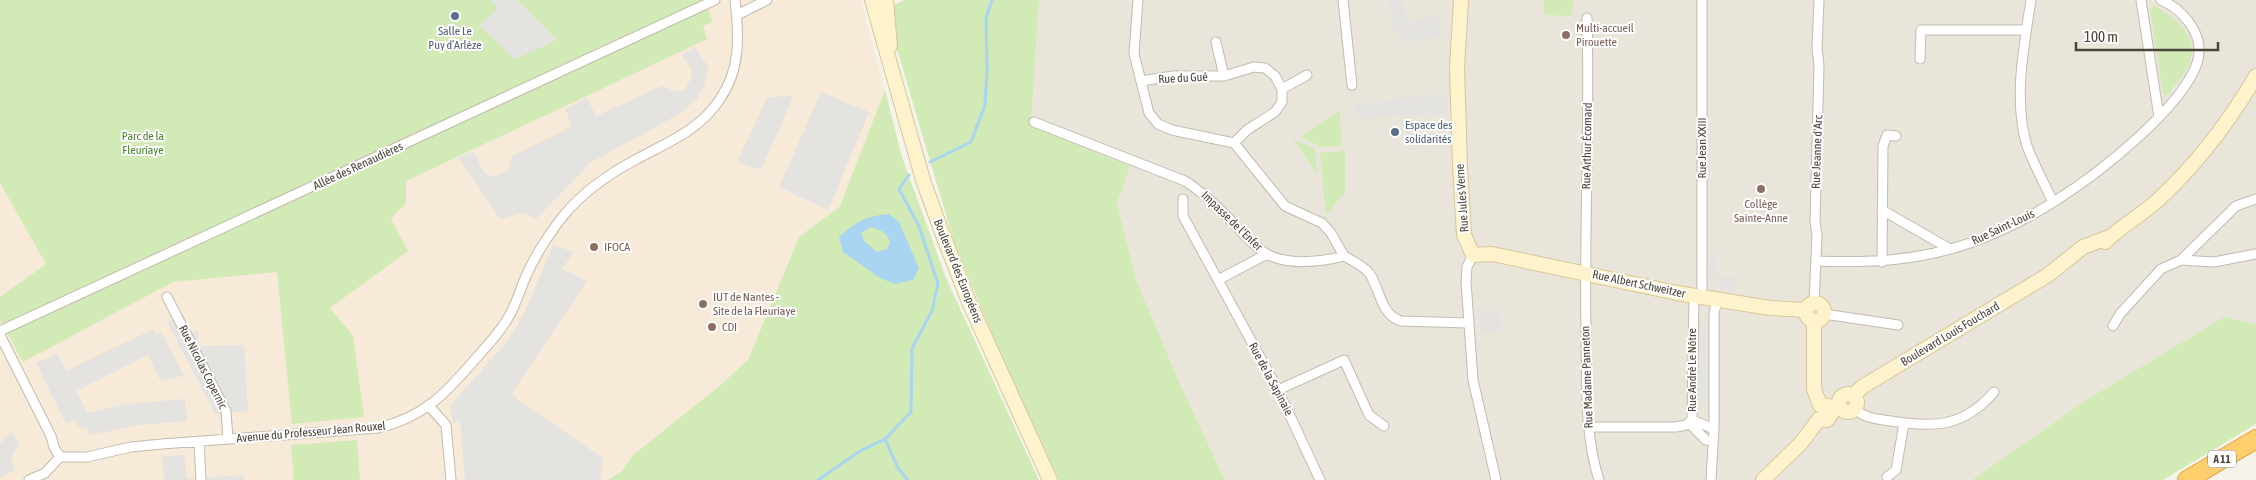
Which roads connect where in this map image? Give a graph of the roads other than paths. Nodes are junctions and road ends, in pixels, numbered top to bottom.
1 (715, 0) edge
2 (735, 0) edge
3 (767, 0) edge
4 (872, 0) edge
5 (886, 0) edge
6 (1138, 0) edge
7 (1343, 0) edge
8 (1461, 0) edge
9 (1702, 0) edge
10 (1819, 0) edge
11 (2031, 0) edge
12 (2141, 0) edge
13 (2161, 0) edge
14 (737, 15) junction
15 (1587, 18) dead end
16 (2026, 30) junction
17 (1216, 42) dead end
18 (888, 54) junction
19 (1920, 59) dead end
20 (1307, 74) dead end
21 (1224, 76) junction
22 (2256, 76) edge
23 (1141, 81) junction
24 (1352, 85) dead end
25 (1282, 89) junction
26 (2159, 117) junction
27 (1034, 122) dead end
28 (1896, 136) dead end
29 (1234, 143) junction
30 (1183, 199) dead end
31 (2256, 199) edge
32 (2053, 202) junction
33 (1882, 210) junction
34 (1950, 249) junction
35 (1267, 254) junction
36 (1474, 254) junction
37 (2256, 254) edge
38 (1344, 256) junction
39 (2181, 260) junction
40 (1816, 261) junction
41 (1882, 262) junction
42 (1585, 273) junction
43 (1218, 280) junction
44 (1698, 296) junction
45 (167, 297) dead end
46 (1717, 299) junction
47 (1814, 312) junction
48 (1468, 322) junction
49 (1898, 325) dead end
50 (2113, 326) dead end
51 (0, 331) edge
52 (0, 335) edge
53 (1278, 390) junction
54 (1994, 392) dead end
55 (430, 407) junction
56 (1836, 407) junction
57 (1690, 421) junction
58 (1904, 423) junction
59 (1384, 426) dead end
60 (1588, 427) junction
61 (1714, 429) junction
62 (2256, 439) edge
63 (228, 440) junction
64 (199, 441) junction
65 (1713, 442) junction
66 (2256, 453) edge
67 (60, 457) junction
68 (1887, 477) dead end
69 (29, 480) edge
70 (201, 480) edge
71 (451, 480) edge
72 (1050, 480) edge
73 (1320, 480) edge
74 (1496, 480) edge
75 (1599, 480) edge
76 (1711, 480) edge
77 (1763, 480) edge
78 (2187, 480) edge
79 (2210, 480) edge

1 - 51 street, Allée des Renaudières
2 - 14 street, Avenue du Professeur Jean Rouxel
3 - 14 street
4 - 18 main road, Boulevard des Européens
5 - 18 main road
6 - 23 street
7 - 24 street
8 - 36 main road, Rue Jules Verne
9 - 44 street, Rue Jean XXIII
10 - 40 street, Rue Jeanne d'Arc
11 - 16 street
12 - 26 street
13 - 26 street, Rue Saint-Louis
14 - 55 street, Avenue du Professeur Jean Rouxel
15 - 42 street, Rue Arthur Écomard
16 - 19 street
16 - 32 street
17 - 21 street, Rue du Gué
18 - 72 main road, Boulevard des Européens
20 - 25 street
21 - 23 street, Rue du Gué
21 - 25 street, Rue du Gué
22 - 56 main road, Boulevard Louis Fouchard
23 - 29 street
25 - 29 street
26 - 32 street, Rue Saint-Louis
27 - 35 street, Impasse de l'Enfer
28 - 33 street
29 - 38 street
30 - 43 street, Rue de la Sapinaie
31 - 39 street
32 - 34 street, Rue Saint-Louis
33 - 34 street
33 - 41 street
34 - 41 street, Rue Saint-Louis
35 - 38 street, Impasse de l'Enfer
35 - 43 street
36 - 42 main road, Rue Albert Schweitzer
36 - 48 street
37 - 39 street
38 - 48 street
39 - 50 street
40 - 41 street, Rue Saint-Louis
40 - 47 street, Rue Jeanne d'Arc
42 - 44 main road, Rue Albert Schweitzer
42 - 60 street, Rue Madame Panneton
43 - 53 street, Rue de la Sapinaie
44 - 46 main road, Rue Albert Schweitzer
44 - 57 street, Rue André Le Nôtre
45 - 63 street, Rue Nicolas Copernic
46 - 47 main road, Rue Albert Schweitzer
46 - 61 street, Rue André Le Nôtre
47 - 49 street, Rue Albert Schweitzer
47 - 56 main road
48 - 74 street
52 - 67 street
53 - 59 street
53 - 73 street, Rue de la Sapinaie
54 - 58 street
55 - 63 street, Avenue du Professeur Jean Rouxel
55 - 71 street
56 - 58 street
56 - 77 main road, Boulevard Louis Fouchard
57 - 60 street
57 - 61 street, Rue André Le Nôtre
57 - 65 street, Rue André Le Nôtre
58 - 68 street
60 - 75 street, Rue Madame Panneton
61 - 65 street, Rue André Le Nôtre
62 - 78 highway, A 11
63 - 64 street, Avenue du Professeur Jean Rouxel
64 - 67 street, Avenue du Professeur Jean Rouxel
64 - 70 street
65 - 76 street, Rue André Le Nôtre
66 - 79 highway, A 11
67 - 69 street

